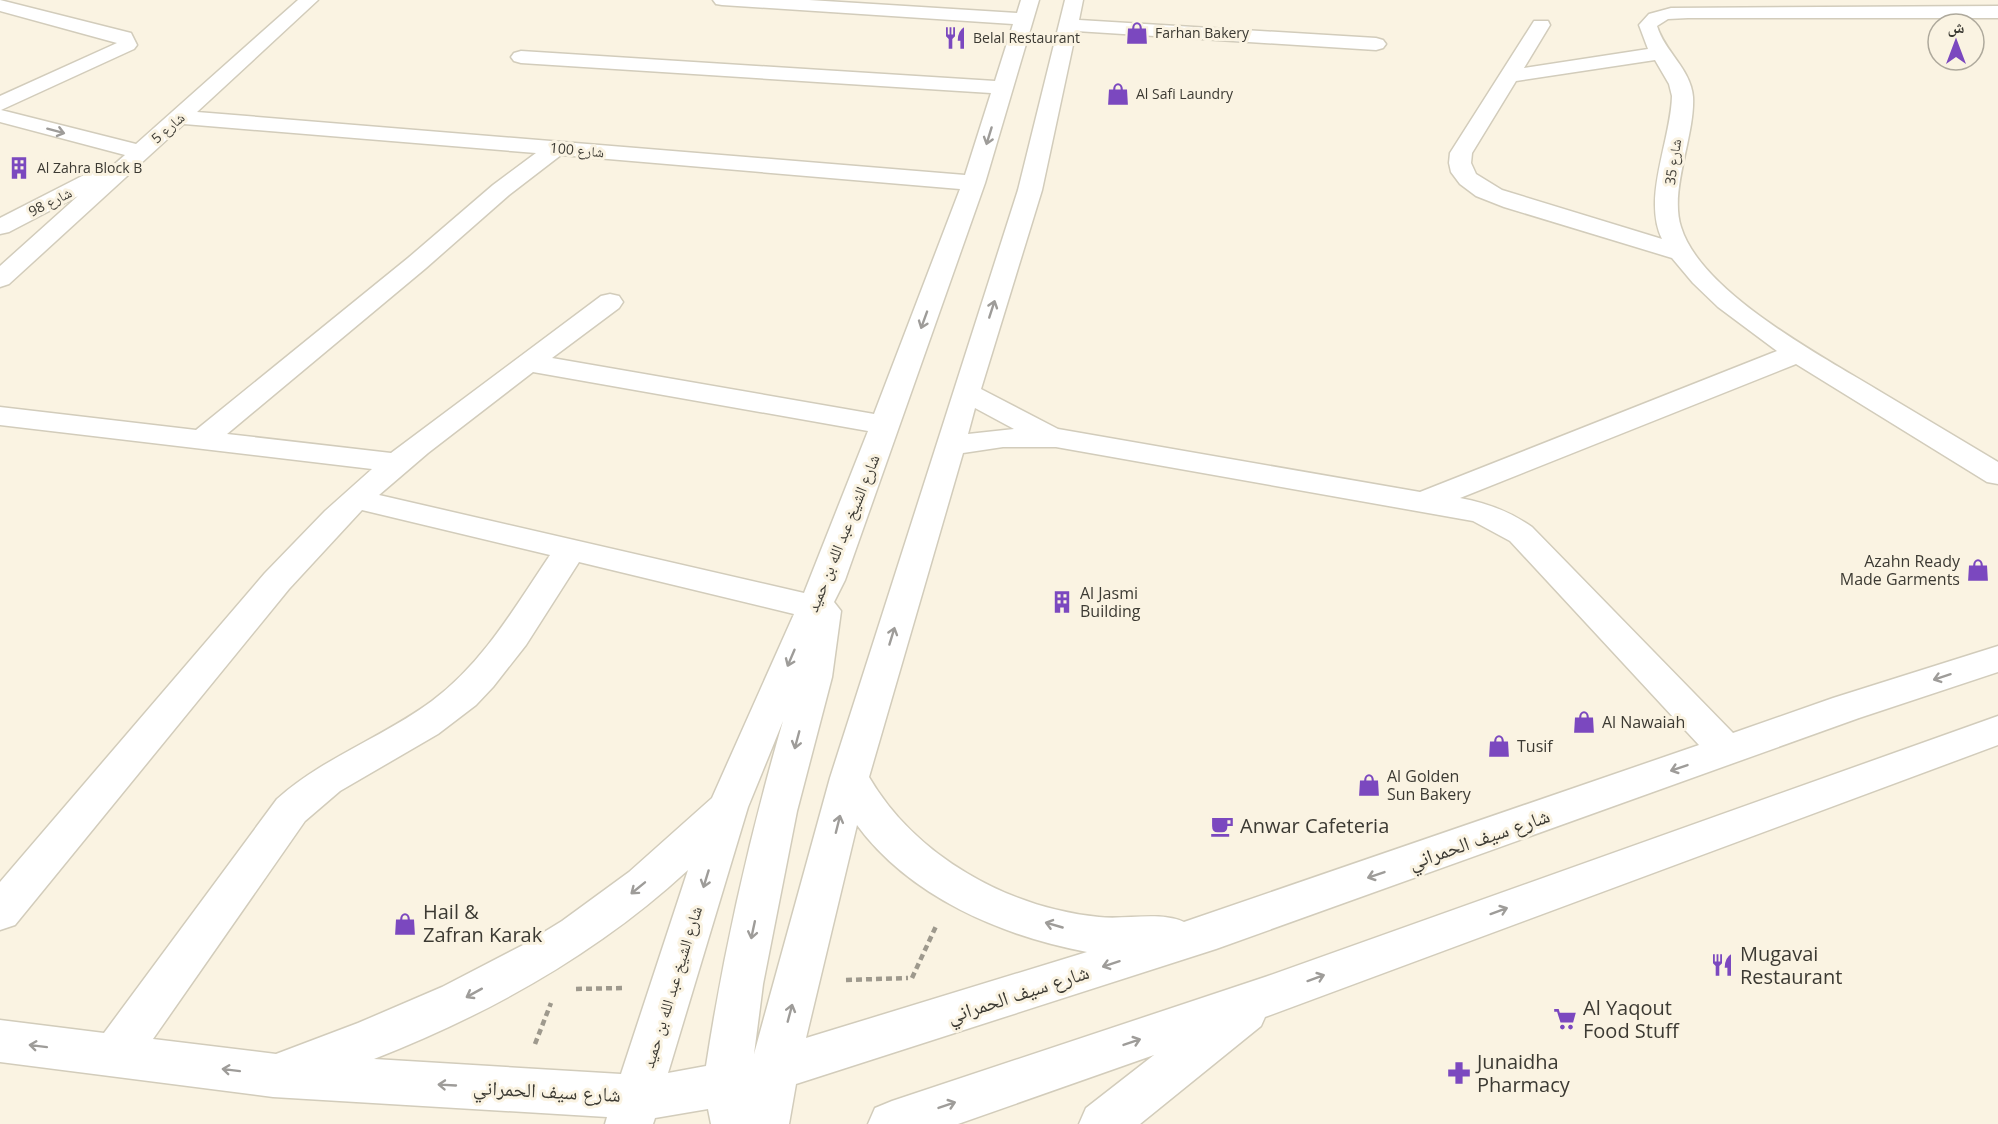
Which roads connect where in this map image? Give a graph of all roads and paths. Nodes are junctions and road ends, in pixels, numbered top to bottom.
1 (309, 0) edge
2 (722, 0) edge
3 (1651, 0) edge
4 (785, 2) edge
5 (0, 5) edge
6 (1930, 5) edge
7 (1027, 9) edge
8 (1743, 11) junction
9 (1988, 11) edge
10 (1071, 13) edge
11 (1541, 25) dead end
12 (1998, 25) edge
13 (1376, 44) dead end
14 (1662, 53) junction
15 (520, 57) dead end
16 (1509, 76) junction
17 (1003, 88) junction
18 (0, 104) edge
19 (0, 116) edge
20 (180, 117) junction
21 (556, 148) junction
22 (136, 156) junction
23 (974, 183) junction
24 (0, 227) edge
25 (1680, 252) junction
26 (0, 279) edge
27 (610, 302) dead end
28 (1798, 353) junction
29 (530, 363) junction
30 (966, 392) junction
31 (0, 416) edge
32 (885, 425) junction
33 (1056, 438) junction
34 (204, 439) junction
35 (950, 446) junction
36 (398, 462) junction
37 (1998, 475) edge
38 (356, 498) junction
39 (1422, 502) junction
40 (571, 549) junction
41 (821, 594) junction
42 (1998, 659) edge
43 (1998, 730) edge
44 (1727, 751) junction
45 (849, 778) junction
46 (728, 807) junction
47 (955, 887) junction
48 (0, 912) edge
49 (1216, 931) junction
50 (912, 978) dead end
51 (1264, 997) junction
52 (0, 1041) edge
53 (114, 1056) junction
54 (775, 1069) junction
55 (273, 1075) junction
56 (731, 1104) edge
57 (640, 1115) edge
58 (765, 1124) edge
59 (892, 1124) edge
60 (1103, 1124) edge

1 - 20 street, شارع 5
2 - 4 street
3 - 8 street
4 - 7 street
5 - 18 street
6 - 8 street, شارع 35
6 - 9 street, شارع 35
7 - 17 street, شارع الشيخ عبد الله بن حميد
8 - 14 street, شارع 35
9 - 12 street
10 - 13 street
30 -> 10 street
11 - 16 street
14 - 16 street
14 - 25 street, شارع 35
15 - 17 street
16 - 25 street
17 -> 23 street, شارع الشيخ عبد الله بن حميد
19 -> 22 street
20 - 21 street, شارع 100
20 - 22 street, شارع 5
21 - 23 street, شارع 100
21 - 34 street
22 - 24 street, شارع 98
22 - 26 street, شارع 5
23 -> 32 street, شارع الشيخ عبد الله بن حميد
25 - 28 street, شارع 35
27 - 29 street
28 - 37 street, شارع 35
28 - 39 street
29 - 32 street
29 - 36 street
30 - 33 street
30 - 35 street
31 - 34 street
32 - 41 street, شارع الشيخ عبد الله بن حميد
33 - 35 street
33 - 39 street
34 - 36 street
45 -> 35 street
36 - 38 street
38 - 40 street
38 - 48 street
39 - 44 street
40 - 41 street
40 - 53 street
41 -> 46 street, شارع الشيخ عبد الله بن حميد
41 -> 56 street
42 -> 44 street, شارع سيف الحمراني
51 -> 43 street
44 -> 49 street, شارع سيف الحمراني
45 - 47 street
54 -> 45 street
46 -> 55 street
46 -> 57 street, شارع الشيخ عبد الله بن حميد
49 -> 47 street
47 - 50 path
49 -> 54 street, شارع سيف الحمراني
59 -> 51 street
51 - 60 street
53 -> 52 street, شارع سيف الحمراني
55 -> 53 street, شارع سيف الحمراني
54 - 56 street, شارع سيف الحمراني
54 - 58 street
57 -> 55 street, شارع سيف الحمراني
56 - 57 street, شارع سيف الحمراني

